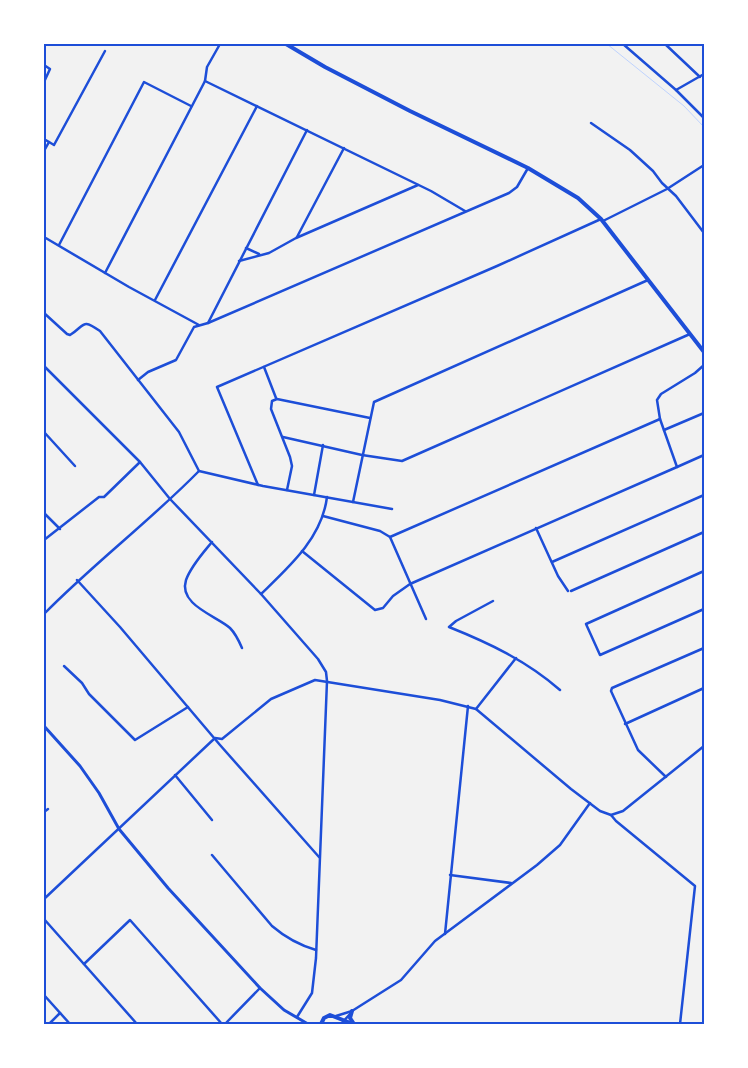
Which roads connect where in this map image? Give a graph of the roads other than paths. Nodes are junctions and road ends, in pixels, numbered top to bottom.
1 (220, 44) edge
2 (286, 44) edge
3 (623, 44) edge
4 (665, 44) edge
5 (105, 51) dead end
6 (44, 65) edge
7 (704, 74) edge
8 (700, 77) junction
9 (205, 81) junction
10 (44, 82) edge
11 (676, 90) junction
12 (191, 106) junction
13 (257, 106) junction
14 (704, 118) edge
15 (591, 124) dead end
16 (307, 130) junction
17 (44, 139) edge
18 (49, 142) junction
19 (344, 148) junction
20 (44, 151) edge
21 (704, 165) edge
22 (528, 168) junction
23 (418, 185) junction
24 (667, 189) junction
25 (466, 211) junction
26 (602, 220) junction
27 (704, 233) edge
28 (44, 237) edge
29 (296, 238) junction
30 (59, 244) junction
31 (246, 248) junction
32 (260, 255) junction
33 (239, 261) junction
34 (105, 273) junction
35 (648, 280) junction
36 (155, 300) junction
37 (44, 313) edge
38 (208, 323) junction
39 (199, 326) junction
40 (690, 334) junction
41 (704, 352) edge
42 (704, 365) edge
43 (44, 366) edge
44 (264, 367) junction
45 (138, 380) junction
46 (277, 399) junction
47 (704, 413) edge
48 (370, 418) junction
49 (660, 418) junction
50 (664, 430) junction
51 (44, 432) edge
52 (283, 437) junction
53 (323, 445) junction
54 (362, 455) junction
55 (704, 455) edge
56 (140, 462) junction
57 (75, 466) dead end
58 (677, 467) junction
59 (199, 471) junction
60 (258, 485) junction
61 (287, 490) junction
62 (314, 495) junction
63 (704, 495) edge
64 (327, 497) junction
65 (170, 499) junction
66 (353, 502) junction
67 (392, 509) dead end
68 (44, 513) edge
69 (323, 516) junction
70 (536, 528) junction
71 (60, 529) junction
72 (704, 532) edge
73 (390, 537) junction
74 (44, 540) edge
75 (212, 542) junction
76 (302, 551) junction
77 (552, 562) junction
78 (704, 571) edge
79 (77, 580) junction
80 (410, 584) junction
81 (261, 594) junction
82 (493, 601) dead end
83 (704, 609) edge
84 (44, 614) edge
85 (426, 619) dead end
86 (242, 648) dead end
87 (704, 648) edge
88 (516, 658) junction
89 (64, 666) dead end
90 (327, 681) junction
91 (704, 688) edge
92 (560, 690) dead end
93 (468, 706) junction
94 (189, 707) junction
95 (476, 709) junction
96 (626, 724) junction
97 (44, 726) edge
98 (215, 738) junction
99 (704, 746) edge
100 (175, 775) junction
101 (666, 777) junction
102 (590, 803) junction
103 (48, 809) dead end
104 (44, 812) edge
105 (611, 815) junction
106 (212, 820) dead end
107 (119, 829) junction
108 (212, 855) dead end
109 (319, 857) junction
110 (450, 875) junction
111 (512, 883) junction
112 (44, 899) edge
113 (44, 919) edge
114 (445, 934) junction
115 (316, 950) junction
116 (84, 964) junction
117 (260, 988) junction
118 (44, 995) edge
119 (352, 1010) junction
120 (60, 1013) junction
121 (335, 1016) junction
122 (297, 1018) junction
123 (341, 1023) edge
124 (49, 1024) edge
125 (70, 1024) edge
126 (137, 1024) edge
127 (224, 1024) edge
128 (308, 1024) edge
129 (321, 1024) edge
130 (353, 1024) edge
131 (680, 1024) edge

1 - 9 street
2 - 22 main road
3 - 11 street
4 - 8 street
5 - 18 street
6 - 10 street
7 - 8 street
8 - 11 street
9 - 12 street
9 - 13 street
11 - 14 street
12 - 30 street
12 - 34 street
13 - 16 street
13 - 36 street
15 - 24 street
16 - 19 street
16 - 31 street
17 - 18 street
18 - 20 street
19 - 23 street
19 - 29 street
21 - 24 street
22 - 25 street
22 - 26 main road
23 - 25 street
23 - 29 street
24 - 26 street
24 - 27 street
25 - 38 street
26 - 35 main road
26 - 44 street
28 - 30 street
29 - 32 street
30 - 34 street
31 - 32 street
31 - 33 street
32 - 33 street
33 - 38 street
34 - 36 street
35 - 40 main road
35 - 48 street
36 - 39 street
37 - 45 street
38 - 39 street
39 - 45 street
40 - 41 main road
40 - 54 street
42 - 49 street
43 - 56 street
44 - 46 street
44 - 60 street
45 - 59 street
46 - 48 street
46 - 52 street
47 - 50 street
48 - 54 street
49 - 50 street
49 - 73 street
50 - 58 street
51 - 57 street
52 - 53 street
52 - 61 street
53 - 54 street
53 - 62 street
54 - 66 street
55 - 58 street
56 - 65 street
56 - 71 street
58 - 70 street
59 - 60 street
59 - 65 street
60 - 61 street
61 - 62 street
62 - 64 street
63 - 77 street
64 - 66 street
64 - 69 street
65 - 75 street
65 - 79 street
66 - 67 street
68 - 71 street
69 - 73 street
69 - 76 street
70 - 77 street
70 - 80 street
71 - 74 street
72 - 77 street
73 - 80 street
75 - 81 street
75 - 86 street
76 - 80 street
76 - 81 street
78 - 83 street
79 - 84 street
79 - 94 street
80 - 85 street
81 - 90 street
82 - 88 street
87 - 96 street
88 - 92 street
88 - 95 street
89 - 94 street
90 - 93 street
90 - 98 street
90 - 109 street
91 - 96 street
93 - 95 street
93 - 110 street
94 - 98 street
95 - 102 street
96 - 101 street
97 - 107 street
98 - 100 street
98 - 109 street
99 - 101 street
100 - 106 street
100 - 107 street
101 - 105 street
102 - 105 street
102 - 111 street
103 - 104 street
105 - 131 street
107 - 112 street
107 - 117 street
108 - 115 street
109 - 115 street
110 - 111 street
110 - 114 street
111 - 114 street
113 - 116 street
114 - 119 street
115 - 122 street
116 - 126 street
116 - 127 street
117 - 122 street
117 - 127 street
118 - 120 street
119 - 121 street
119 - 123 street
119 - 130 main road
120 - 124 street
120 - 125 street
121 - 123 main road
121 - 129 main road
122 - 128 street
123 - 130 main road

